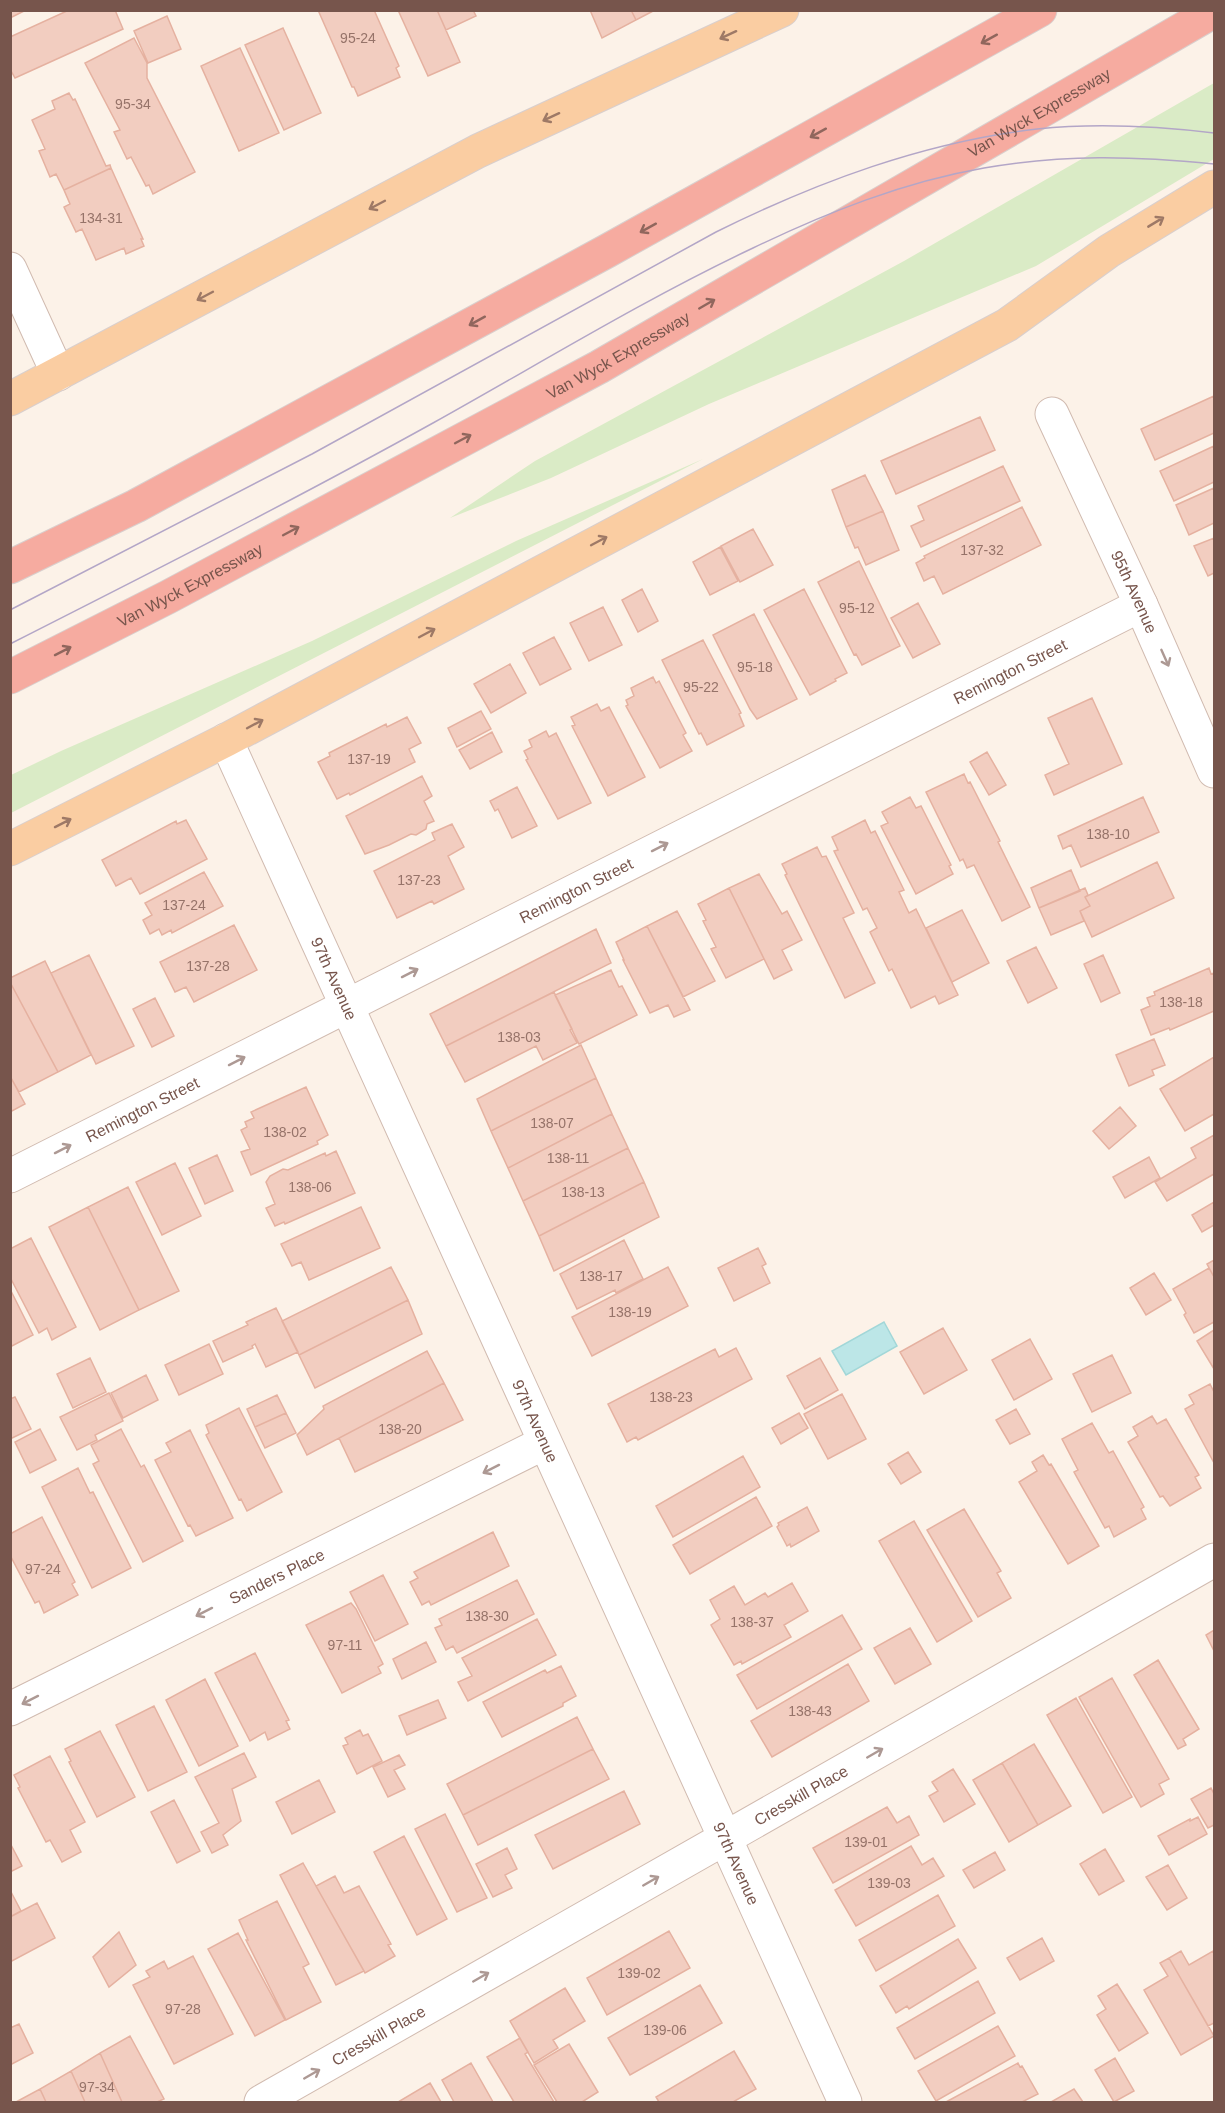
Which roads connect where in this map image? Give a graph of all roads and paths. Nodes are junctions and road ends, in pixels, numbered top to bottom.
1 (782, 10) edge
2 (1040, 10) edge
3 (1215, 11) edge
4 (1215, 187) edge
5 (10, 269) edge
6 (58, 374) junction
7 (10, 399) edge
8 (1052, 414) dead end
9 (10, 567) edge
10 (1142, 605) junction
11 (10, 677) edge
12 (226, 740) junction
13 (1215, 771) edge
14 (10, 849) edge
15 (346, 1006) junction
16 (10, 1176) edge
17 (544, 1443) junction
18 (1215, 1560) edge
19 (10, 1709) edge
20 (725, 1839) junction
21 (261, 2103) edge
22 (845, 2103) edge

1 -> 6 main road
2 -> 9 highway
11 -> 3 highway, Van Wyck Expressway
12 -> 4 main road
5 - 6 street
6 - 7 main road
8 - 10 street, 95th Avenue
10 -> 13 street, 95th Avenue
15 -> 10 street, Remington Street
14 -> 12 main road
12 - 15 street, 97th Avenue
16 -> 15 street, Remington Street
15 - 17 street, 97th Avenue
17 -> 19 street, Sanders Place
17 - 20 street, 97th Avenue
20 -> 18 street, Cresskill Place
21 -> 20 street, Cresskill Place
20 - 22 street, 97th Avenue

